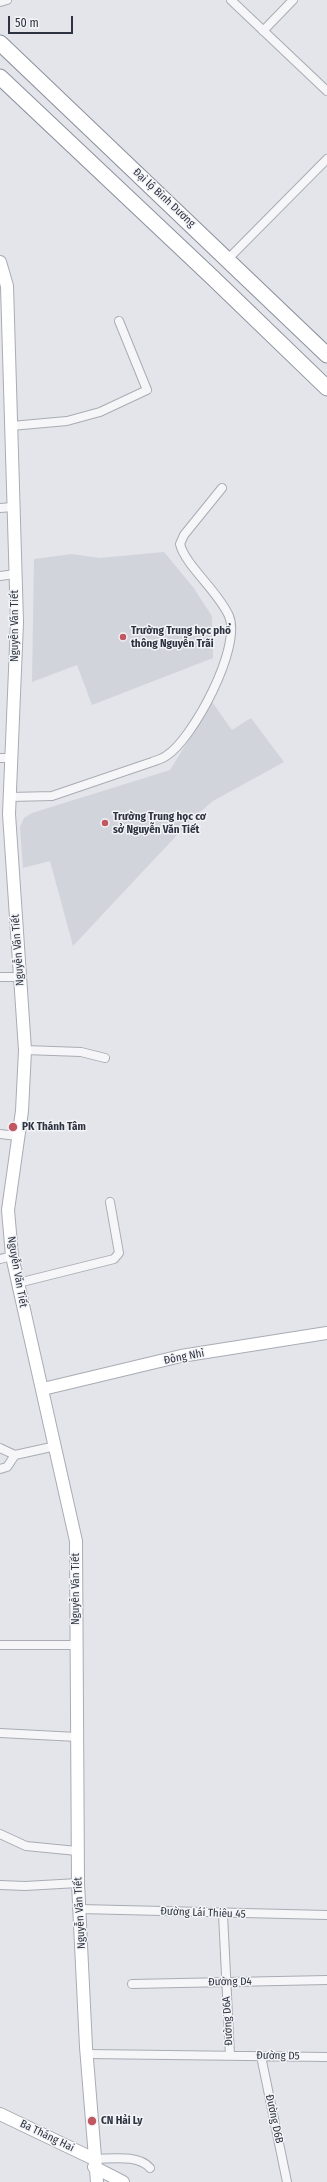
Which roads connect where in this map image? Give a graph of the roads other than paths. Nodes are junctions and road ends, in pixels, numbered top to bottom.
1 (7, 0) edge
2 (232, 0) edge
3 (292, 0) edge
4 (0, 2) edge
5 (263, 31) junction
6 (0, 43) edge
7 (0, 77) edge
8 (327, 91) edge
9 (327, 159) edge
10 (228, 259) junction
11 (0, 262) edge
12 (119, 321) dead end
13 (327, 355) edge
14 (327, 388) edge
15 (11, 426) junction
16 (222, 488) dead end
17 (13, 507) junction
18 (0, 508) edge
19 (15, 574) junction
20 (0, 576) edge
21 (6, 758) edge
22 (10, 797) junction
23 (5, 815) edge
24 (0, 977) edge
25 (20, 977) junction
26 (25, 1050) junction
27 (105, 1058) dead end
28 (0, 1134) edge
29 (17, 1136) junction
30 (110, 1202) dead end
31 (12, 1256) junction
32 (0, 1259) edge
33 (18, 1283) junction
34 (327, 1333) edge
35 (43, 1389) junction
36 (56, 1446) junction
37 (0, 1448) edge
38 (15, 1454) junction
39 (0, 1469) edge
40 (0, 1645) edge
41 (77, 1645) junction
42 (0, 1733) edge
43 (77, 1737) junction
44 (0, 1834) edge
45 (78, 1851) junction
46 (78, 1883) junction
47 (0, 1884) edge
48 (80, 1909) junction
49 (223, 1914) junction
50 (327, 1915) edge
51 (327, 1980) edge
52 (226, 1982) junction
53 (132, 1984) dead end
54 (88, 2054) junction
55 (230, 2056) junction
56 (261, 2056) junction
57 (327, 2057) edge
58 (0, 2114) edge
59 (94, 2163) junction
60 (150, 2168) dead end
61 (97, 2182) edge
62 (123, 2182) edge
63 (287, 2182) edge

1 - 4 street
2 - 5 street
3 - 5 street
5 - 8 street
6 - 10 highway, Đại lộ Bình Dương
7 - 14 highway
9 - 10 street
10 - 13 highway, Đại lộ Bình Dương
11 - 15 street, Nguyễn Văn Tiết
12 - 15 street
15 - 17 street, Nguyễn Văn Tiết
16 - 22 street
17 - 18 street
17 - 19 street, Nguyễn Văn Tiết
19 - 20 street
19 - 21 street, Nguyễn Văn Tiết
21 - 22 street, Nguyễn Văn Tiết
22 - 23 street, Nguyễn Văn Tiết
23 - 25 street, Nguyễn Văn Tiết
24 - 25 street
25 - 26 street, Nguyễn Văn Tiết
26 - 27 street
26 - 29 street, Nguyễn Văn Tiết
28 - 29 street
29 - 31 street, Nguyễn Văn Tiết
30 - 33 street
31 - 32 street
31 - 33 street, Nguyễn Văn Tiết
33 - 35 street, Nguyễn Văn Tiết
34 - 35 street, Đông Nhì
35 - 36 street, Nguyễn Văn Tiết
36 - 38 street
36 - 41 street, Nguyễn Văn Tiết
37 - 38 street
38 - 39 street
40 - 41 street
41 - 43 street, Nguyễn Văn Tiết
42 - 43 street
43 - 45 street, Nguyễn Văn Tiết
44 - 45 street
45 - 46 street, Nguyễn Văn Tiết
46 - 47 street
46 - 48 street, Nguyễn Văn Tiết
48 - 49 street, Đường Lái Thiêu 45
48 - 54 street, Nguyễn Văn Tiết
49 - 50 street, Đường Lái Thiêu 45
49 - 52 street, Đường D6A
51 - 52 street, Đường D4
52 - 53 street, Đường D4
52 - 55 street, Đường D6A
54 - 55 street, Đường D5
54 - 59 street, Nguyễn Văn Tiết
55 - 56 street, Đường D5
56 - 57 street, Đường D5
56 - 63 street, Đường D6B
58 - 59 street, Ba Tháng Hai
59 - 60 street
59 - 61 street, Nguyễn Văn Tiết
59 - 62 street, Ba Tháng Hai

